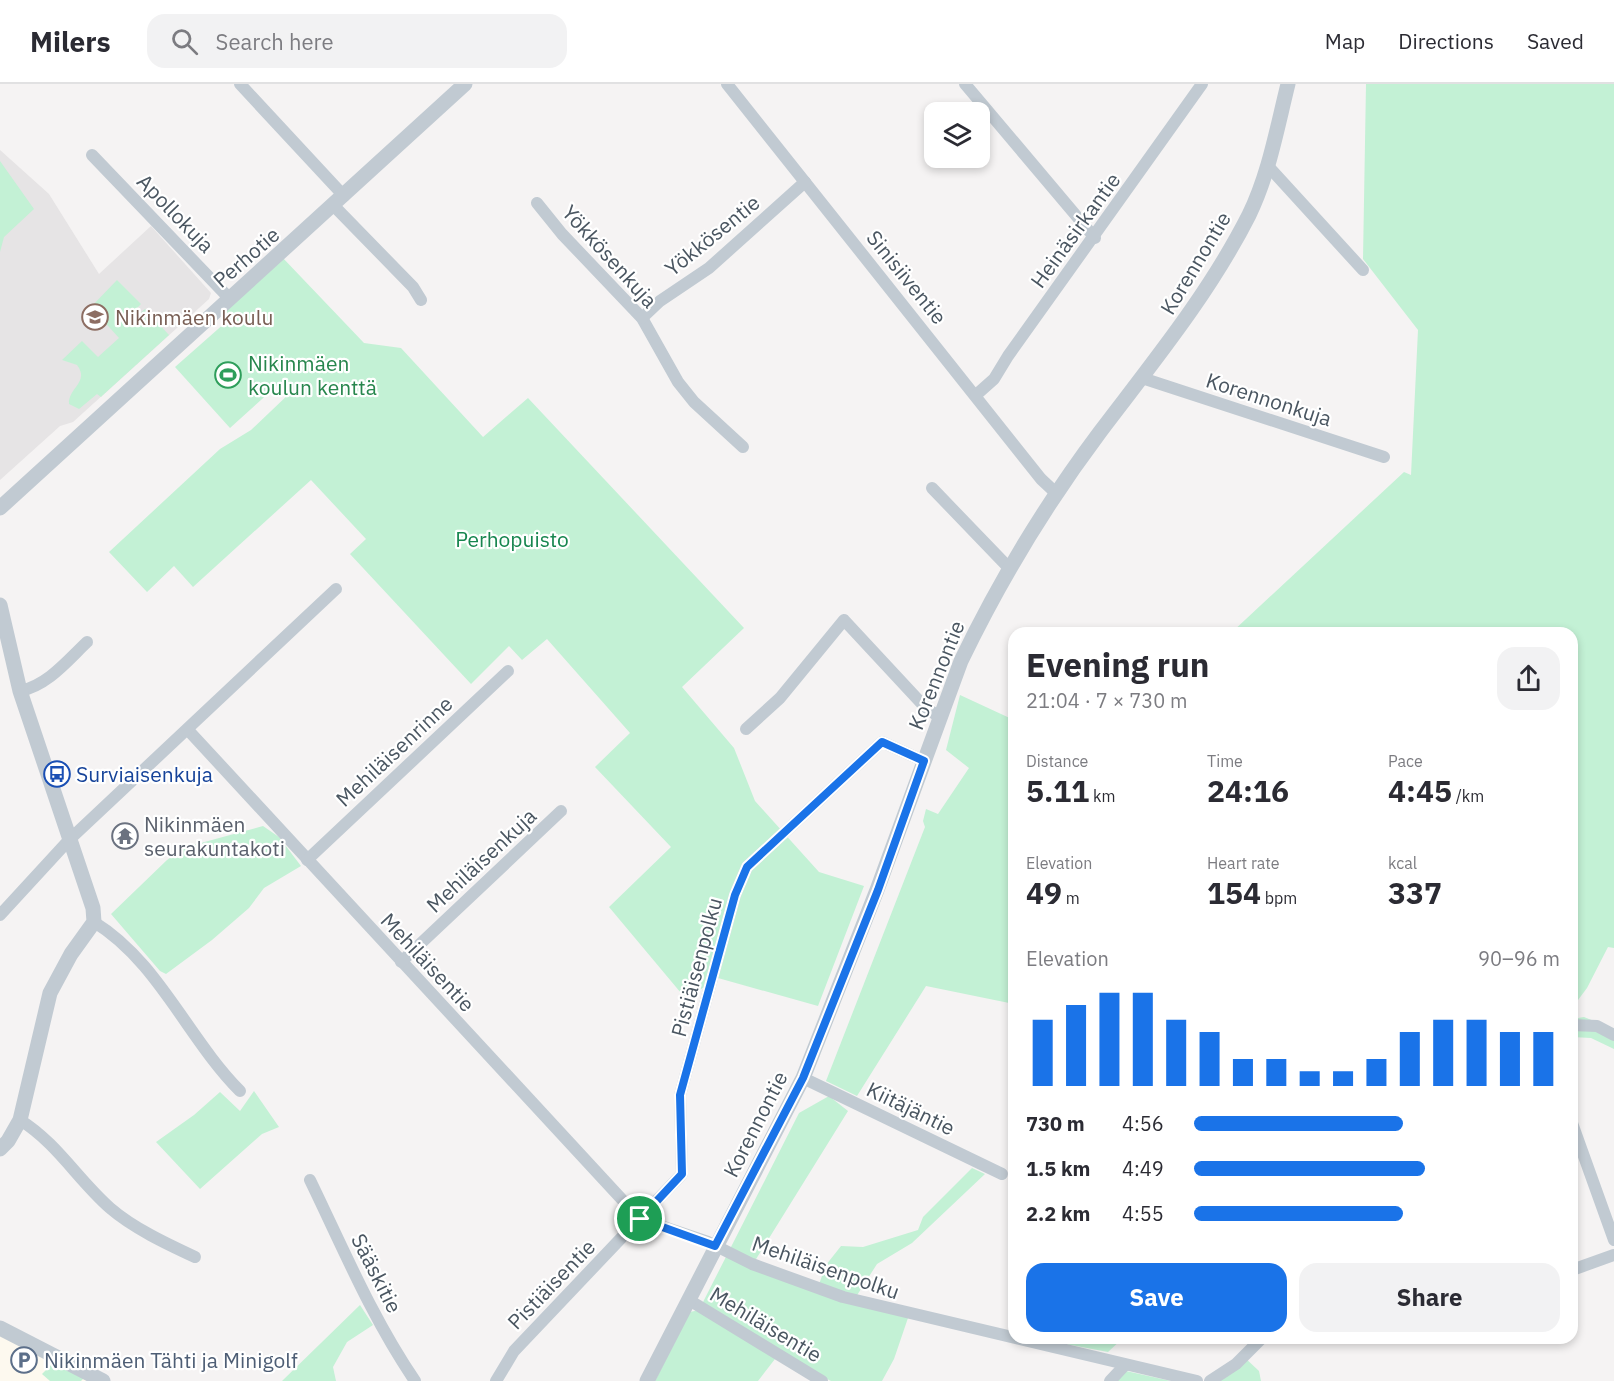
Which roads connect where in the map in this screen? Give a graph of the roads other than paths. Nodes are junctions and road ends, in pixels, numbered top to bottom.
1 (240, 84) edge
2 (465, 84) edge
3 (727, 84) edge
4 (964, 84) edge
5 (1202, 84) edge
6 (1288, 84) edge
7 (92, 155) dead end
8 (1268, 166) junction
9 (805, 182) junction
10 (339, 201) junction
11 (537, 203) dead end
12 (1095, 238) junction
13 (1364, 270) dead end
14 (230, 299) junction
15 (422, 300) dead end
16 (642, 318) junction
17 (1142, 378) junction
18 (976, 395) junction
19 (743, 447) dead end
20 (1384, 457) dead end
21 (932, 488) dead end
22 (1057, 494) junction
23 (0, 508) edge
24 (1009, 568) junction
25 (336, 589) dead end
26 (0, 604) edge
27 (87, 642) dead end
28 (508, 671) dead end
29 (20, 690) junction
30 (940, 718) junction
31 (188, 729) junction
32 (746, 729) dead end
33 (924, 761) junction
34 (561, 811) dead end
35 (69, 840) junction
36 (307, 860) junction
37 (0, 915) edge
38 (94, 922) junction
39 (401, 962) junction
40 (1578, 1024) edge
41 (1614, 1035) edge
42 (803, 1078) junction
43 (240, 1091) dead end
44 (20, 1120) junction
45 (1578, 1140) edge
46 (0, 1149) edge
47 (1002, 1174) dead end
48 (310, 1180) dead end
49 (640, 1219) junction
50 (1614, 1240) edge
51 (715, 1246) junction
52 (1614, 1255) edge
53 (195, 1257) dead end
54 (1578, 1268) edge
55 (689, 1300) junction
56 (0, 1328) edge
57 (1008, 1337) edge
58 (1036, 1344) edge
59 (1256, 1344) edge
60 (1125, 1365) junction
61 (104, 1381) edge
62 (415, 1381) edge
63 (496, 1381) edge
64 (647, 1381) edge
65 (822, 1381) edge
66 (1110, 1381) edge
67 (1197, 1381) edge
68 (1210, 1381) edge

1 - 10 street
2 - 10 street, Perhotie
3 - 9 street, Sinisiiventie
4 - 12 street
5 - 12 street, Heinäsirkantie
6 - 8 street, Korennontie
7 - 14 street, Apollokuja
8 - 13 street
8 - 17 street, Korennontie
9 - 16 street, Yökkösentie
9 - 18 street, Sinisiiventie
10 - 14 street, Perhotie
10 - 15 street
11 - 16 street, Yökkösenkuja
12 - 18 street, Heinäsirkantie
14 - 23 street, Perhotie
16 - 19 street, Yökkösenkuja
17 - 20 street, Korennonkuja
17 - 22 street, Korennontie
18 - 22 street, Sinisiiventie
21 - 24 street
22 - 24 street, Korennontie
24 - 30 street, Korennontie
25 - 31 street
26 - 29 street
27 - 29 street
28 - 36 street, Mehiläisenrinne
29 - 35 street
30 - 32 street
30 - 33 street, Korennontie
31 - 35 street
31 - 36 street, Mehiläisentie
33 - 42 street, Korennontie
33 - 49 street, Pistiäisenpolku
34 - 39 street, Mehiläisenkuja
35 - 37 street
35 - 38 street
36 - 39 street, Mehiläisentie
38 - 43 street
38 - 44 street
39 - 49 street, Mehiläisentie
40 - 41 street
42 - 47 street, Kiitäjäntie
42 - 51 street, Korennontie
44 - 46 street
44 - 53 street
45 - 50 street
48 - 62 street, Sääskitie
49 - 51 street, Mehiläisenpolku
49 - 63 street, Pistiäisentie
51 - 55 street, Korennontie
51 - 57 street, Mehiläisenpolku
52 - 54 street
55 - 64 street, Korennontie
55 - 65 street, Mehiläisentie
56 - 61 street
58 - 60 street, Mehiläisenpolku
59 - 68 street
60 - 66 street
60 - 67 street, Mehiläisenpolku

